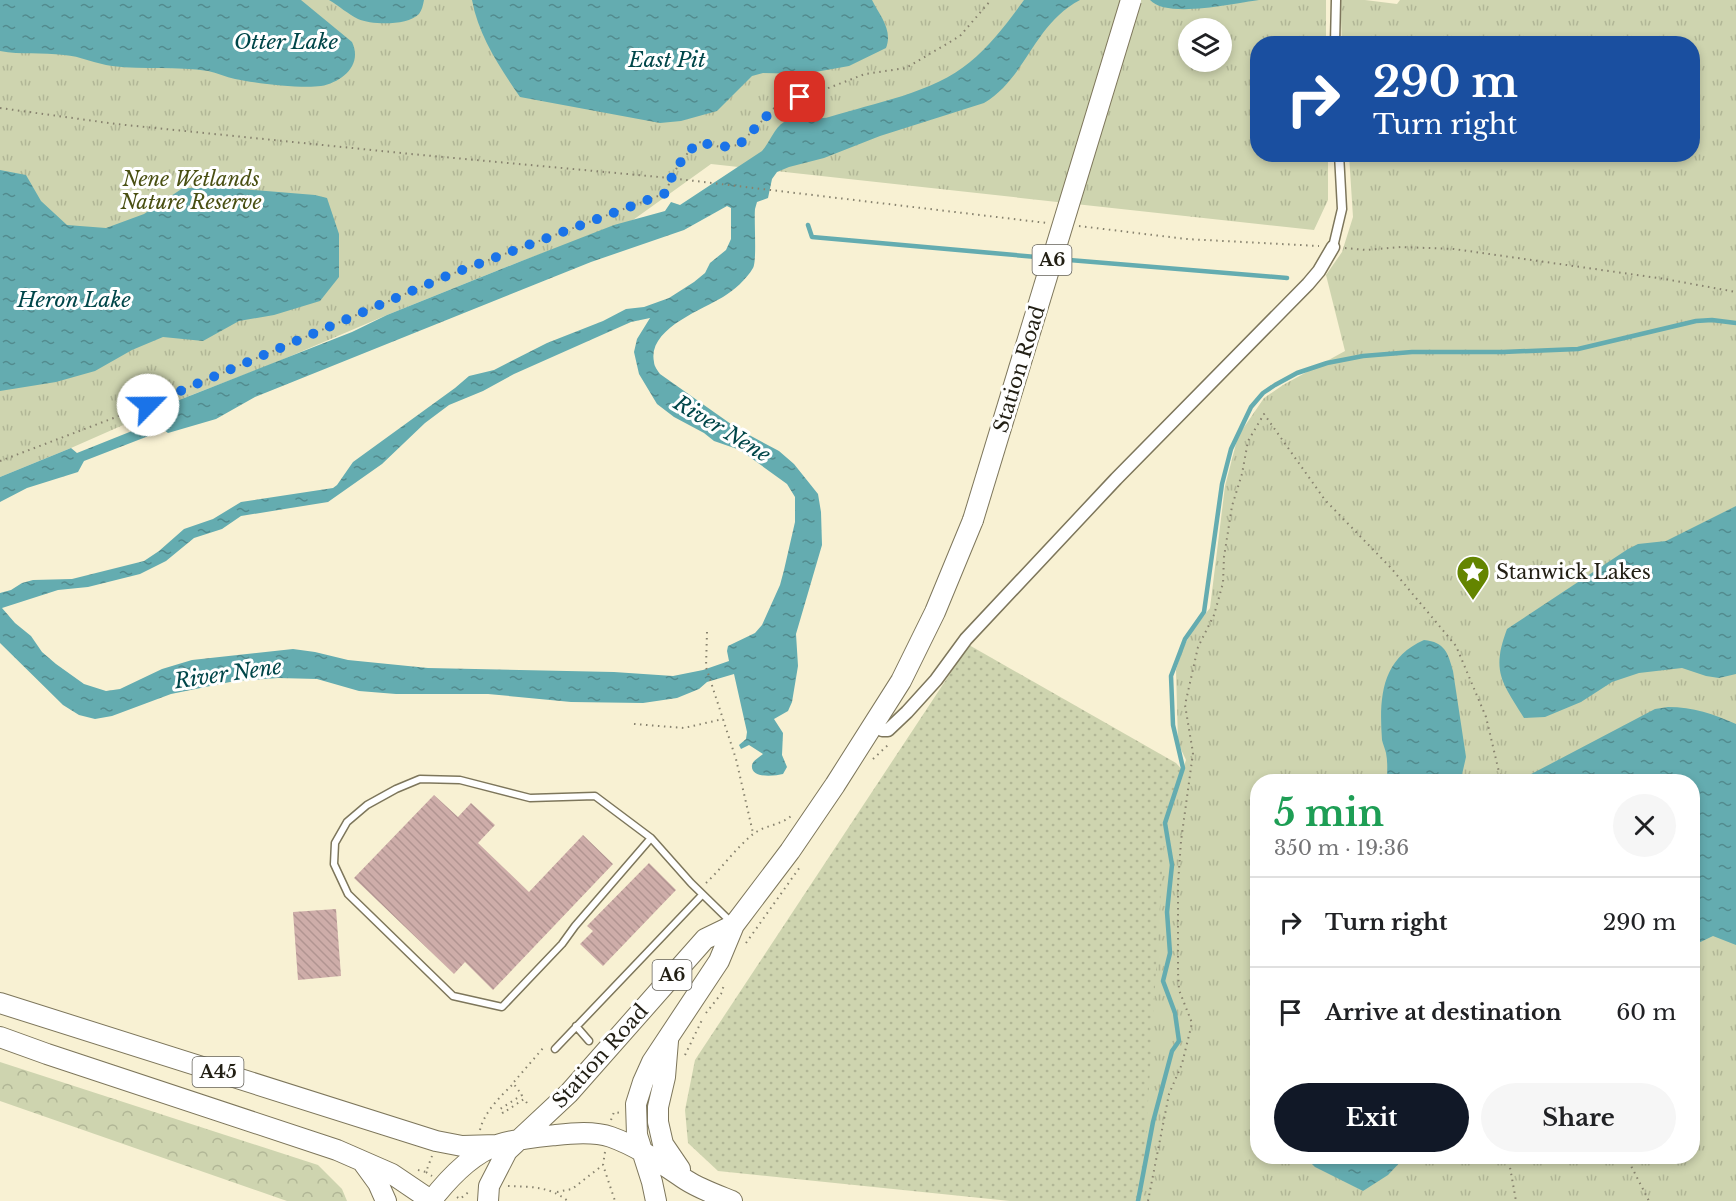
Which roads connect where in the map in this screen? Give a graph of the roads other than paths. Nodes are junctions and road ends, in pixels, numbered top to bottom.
1 (1131, 0) edge
2 (1336, 2) edge
3 (1335, 36) edge
4 (1339, 162) edge
5 (1333, 247) joint
6 (874, 725) junction
7 (651, 838) junction
8 (702, 895) junction
9 (734, 924) junction
10 (0, 1003) edge
11 (576, 1026) junction
12 (0, 1037) edge
13 (589, 1041) dead end
14 (668, 1041) junction
15 (555, 1049) dead end
16 (519, 1140) junction
17 (497, 1145) junction
18 (643, 1152) junction
19 (360, 1159) junction
20 (688, 1181) junction
21 (495, 1194) edge
22 (386, 1201) edge
23 (432, 1201) edge
24 (656, 1201) edge
25 (732, 1201) edge

1 - 6 highway, Station Road / A6, bridge
2 - 3 street
4 - 5 street
5 - 6 street
6 - 9 highway, Station Road / A6
7 - 7 lane
7 - 8 lane
8 - 9 lane
8 - 11 lane
9 - 14 highway, Station Road / A6
9 - 16 highway, Station Road / A6
10 - 17 highway, A45
11 - 13 lane
11 - 15 lane
12 - 19 highway, A45
14 - 18 highway, Station Road / A6
14 - 20 highway, A6
16 - 17 highway
16 - 18 highway
16 - 21 highway, Station Road
17 - 23 highway
18 - 20 highway
18 - 24 highway, Station Road
19 - 22 highway
19 - 23 highway, A45
20 - 25 highway

